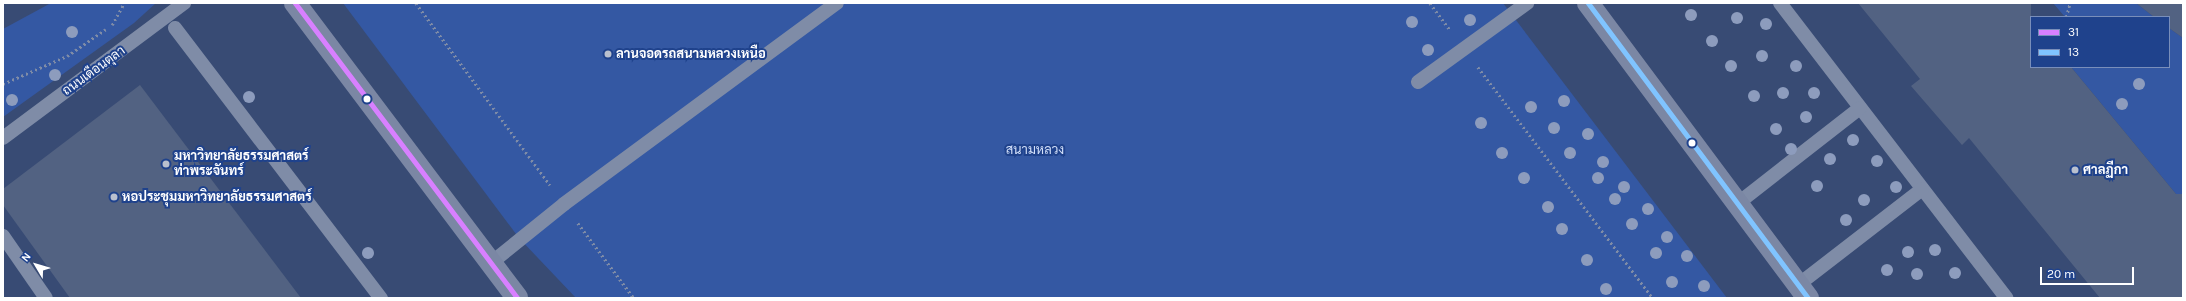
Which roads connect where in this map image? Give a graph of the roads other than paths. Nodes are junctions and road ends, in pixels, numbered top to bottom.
1 (184, 3) edge
2 (295, 3) edge
3 (837, 3) edge
4 (1527, 3) edge
5 (1588, 3) edge
6 (1780, 3) edge
7 (175, 28) dead end
8 (1418, 82) dead end
9 (1860, 108) junction
10 (3, 138) edge
11 (1922, 189) junction
12 (1737, 204) junction
13 (3, 236) edge
14 (491, 263) junction
15 (1803, 291) edge
16 (46, 298) edge
17 (381, 298) edge
18 (516, 298) edge
19 (2006, 298) edge

1 - 10 lane, ถนนเดือนตุลา
2 - 14 street
3 - 14 lane
4 - 8 lane
5 - 12 street
6 - 9 lane
7 - 17 lane
9 - 11 lane
9 - 12 lane
11 - 15 lane
11 - 19 lane
12 - 15 street
13 - 16 lane
14 - 18 street

